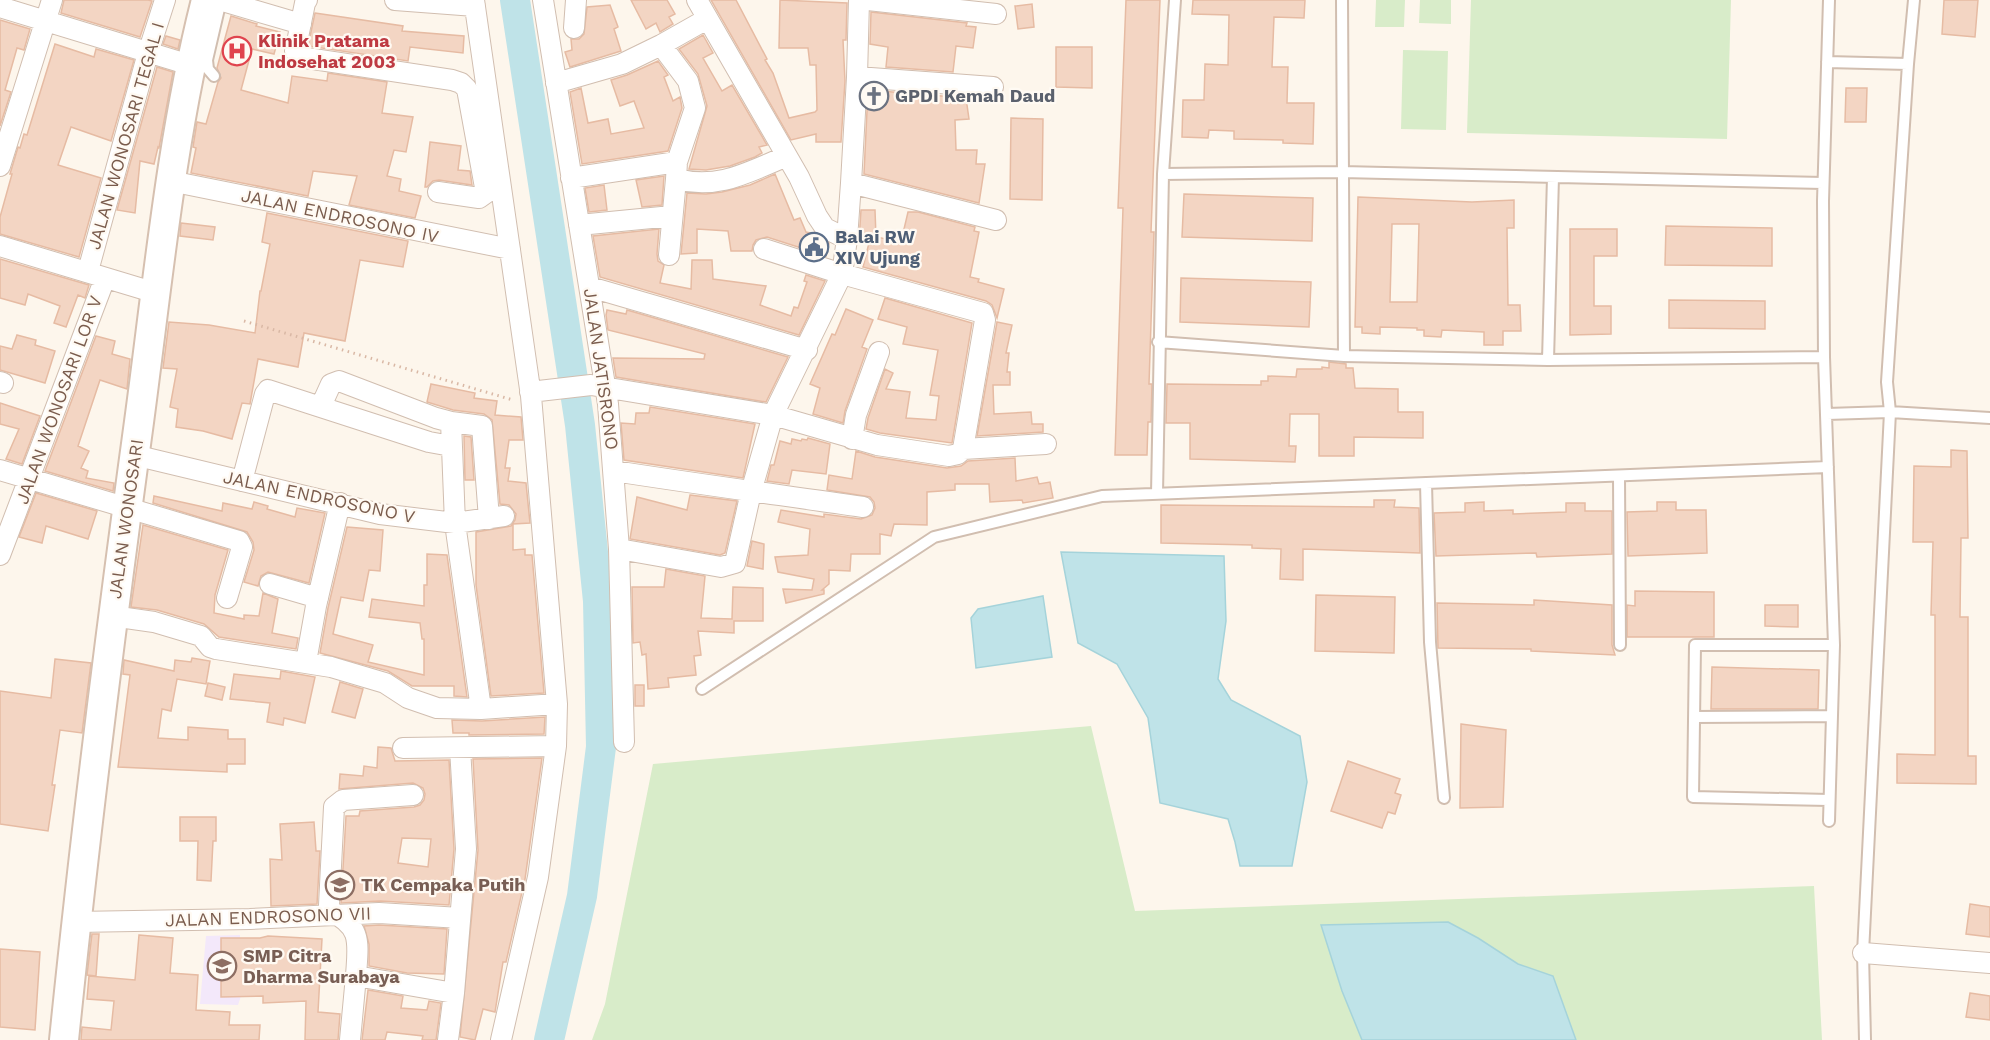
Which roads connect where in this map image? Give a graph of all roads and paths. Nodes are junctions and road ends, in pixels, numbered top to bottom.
1 (52, 0) edge
2 (165, 0) edge
3 (206, 0) edge
4 (221, 0) edge
5 (307, 0) edge
6 (395, 0) edge
7 (543, 0) edge
8 (576, 0) edge
9 (697, 0) edge
10 (859, 0) edge
11 (868, 0) edge
12 (1175, 0) edge
13 (1342, 0) edge
14 (1828, 0) edge
15 (1914, 0) edge
16 (475, 3) edge
17 (0, 7) edge
18 (996, 14) dead end
19 (707, 19) junction
20 (46, 21) junction
21 (300, 24) junction
22 (574, 28) dead end
23 (661, 45) junction
24 (148, 53) junction
25 (1827, 62) junction
26 (1908, 64) junction
27 (202, 71) junction
28 (857, 77) junction
29 (556, 83) junction
30 (993, 87) dead end
31 (787, 156) junction
32 (0, 166) edge
33 (676, 171) junction
34 (1342, 172) junction
35 (1163, 174) junction
36 (1553, 177) junction
37 (571, 178) junction
38 (170, 181) junction
39 (851, 183) junction
40 (1823, 183) junction
41 (438, 192) dead end
42 (672, 216) junction
43 (996, 220) dead end
44 (579, 225) junction
45 (847, 239) junction
46 (0, 246) edge
47 (510, 249) junction
48 (764, 249) dead end
49 (669, 255) dead end
50 (96, 274) junction
51 (842, 274) junction
52 (590, 287) junction
53 (156, 293) junction
54 (244, 321) dead end
55 (1158, 342) junction
56 (807, 350) junction
57 (879, 352) dead end
58 (1344, 356) junction
59 (1824, 357) junction
60 (1548, 360) junction
61 (598, 386) junction
62 (535, 396) junction
63 (321, 406) junction
64 (1890, 412) junction
65 (1827, 414) junction
66 (773, 415) junction
67 (1990, 418) edge
68 (451, 422) junction
69 (852, 439) junction
70 (1046, 444) dead end
71 (451, 446) junction
72 (961, 451) junction
73 (134, 455) junction
74 (1828, 467) junction
75 (0, 470) edge
76 (614, 471) junction
77 (1619, 476) junction
78 (31, 478) junction
79 (243, 482) junction
80 (1426, 483) junction
81 (751, 492) junction
82 (1157, 494) junction
83 (340, 503) junction
84 (127, 507) junction
85 (863, 507) dead end
86 (455, 523) junction
87 (619, 549) junction
88 (0, 555) edge
89 (270, 584) dead end
90 (227, 598) dead end
91 (318, 598) junction
92 (112, 616) junction
93 (1620, 645) dead end
94 (1834, 645) junction
95 (306, 662) junction
96 (702, 689) dead end
97 (557, 704) junction
98 (481, 709) junction
99 (1832, 716) junction
100 (1694, 717) junction
101 (624, 742) dead end
102 (556, 746) junction
103 (403, 748) dead end
104 (460, 748) junction
105 (413, 795) dead end
106 (1444, 798) dead end
107 (1829, 800) junction
108 (1829, 821) dead end
109 (340, 916) junction
110 (460, 918) junction
111 (76, 922) junction
112 (1863, 953) junction
113 (1990, 963) edge
114 (356, 976) junction
115 (454, 993) junction
116 (64, 1040) edge
117 (350, 1040) edge
118 (448, 1040) edge
119 (501, 1040) edge
120 (1865, 1040) edge

1 - 20 street
2 - 24 street, JALAN WONOSARI TEGAL I
3 - 27 main road, JALAN WONOSARI
4 - 21 street
4 - 27 lane
5 - 21 street
6 - 16 street
7 - 29 street, JALAN JATISRONO
8 - 22 street
9 - 19 street
10 - 28 street
11 - 18 street
12 - 35 lane
13 - 34 lane
14 - 25 lane
15 - 26 lane
16 - 47 street
17 - 20 street
19 - 23 street
19 - 31 street
20 - 24 street
20 - 32 street
21 - 41 street
23 - 29 street
23 - 33 street
24 - 27 street
24 - 50 street, JALAN WONOSARI TEGAL I
25 - 26 lane
25 - 40 lane
26 - 64 lane
27 - 38 main road, JALAN WONOSARI
28 - 30 street
28 - 39 street
29 - 37 street, JALAN JATISRONO
31 - 33 street
31 - 45 street
33 - 37 street
33 - 42 street
34 - 35 lane
34 - 36 lane
34 - 58 lane
35 - 55 lane
36 - 40 lane
36 - 60 lane
37 - 44 street, JALAN JATISRONO
38 - 47 street, JALAN ENDROSONO IV
38 - 53 main road, JALAN WONOSARI
39 - 43 street
39 - 45 street
40 - 59 lane
42 - 44 street
42 - 49 street
44 - 52 street, JALAN JATISRONO
45 - 51 street
46 - 50 street
47 - 62 street
48 - 51 street
50 - 53 street
50 - 78 street, JALAN WONOSARI LOR V
51 - 56 street
51 - 72 street
52 - 56 street
52 - 61 street, JALAN JATISRONO
53 - 73 main road, JALAN WONOSARI
54 - 62 path
55 - 58 lane
55 - 82 lane
56 - 66 street
57 - 69 street
58 - 60 lane
59 - 60 lane
59 - 65 lane
61 - 62 street
61 - 66 street
61 - 76 street, JALAN JATISRONO
62 - 97 street
63 - 68 street
63 - 71 street
63 - 79 street
64 - 65 lane
64 - 67 lane
64 - 112 lane
65 - 74 lane
66 - 69 street
66 - 81 street
68 - 71 street
68 - 86 street, JALAN ENDROSONO V
69 - 72 street
70 - 72 street
71 - 86 street
73 - 79 street, JALAN ENDROSONO V
73 - 84 main road, JALAN WONOSARI
74 - 77 lane
74 - 94 lane
75 - 78 street
76 - 81 street
76 - 87 street, JALAN JATISRONO
77 - 80 lane
77 - 93 lane
78 - 84 street
78 - 88 street, JALAN WONOSARI LOR V
79 - 83 street, JALAN ENDROSONO V
80 - 82 lane
80 - 106 lane
81 - 85 street
81 - 87 street
82 - 96 lane
83 - 86 street, JALAN ENDROSONO V
83 - 91 street
84 - 90 street
84 - 92 main road, JALAN WONOSARI
86 - 98 street
87 - 101 street, JALAN JATISRONO
89 - 91 street
91 - 95 street
92 - 95 street
92 - 111 main road, JALAN WONOSARI
94 - 99 lane
94 - 100 lane
95 - 98 street
97 - 98 street
97 - 102 street
99 - 100 lane
99 - 107 lane
100 - 107 lane
102 - 104 street
102 - 119 street
103 - 104 street
104 - 110 street
105 - 109 street
107 - 108 lane
109 - 110 street, JALAN ENDROSONO VII
109 - 111 street, JALAN ENDROSONO VII
109 - 114 street
110 - 115 street
111 - 116 main road, JALAN WONOSARI
112 - 113 street
112 - 120 lane
114 - 115 street
114 - 117 street
115 - 118 street

